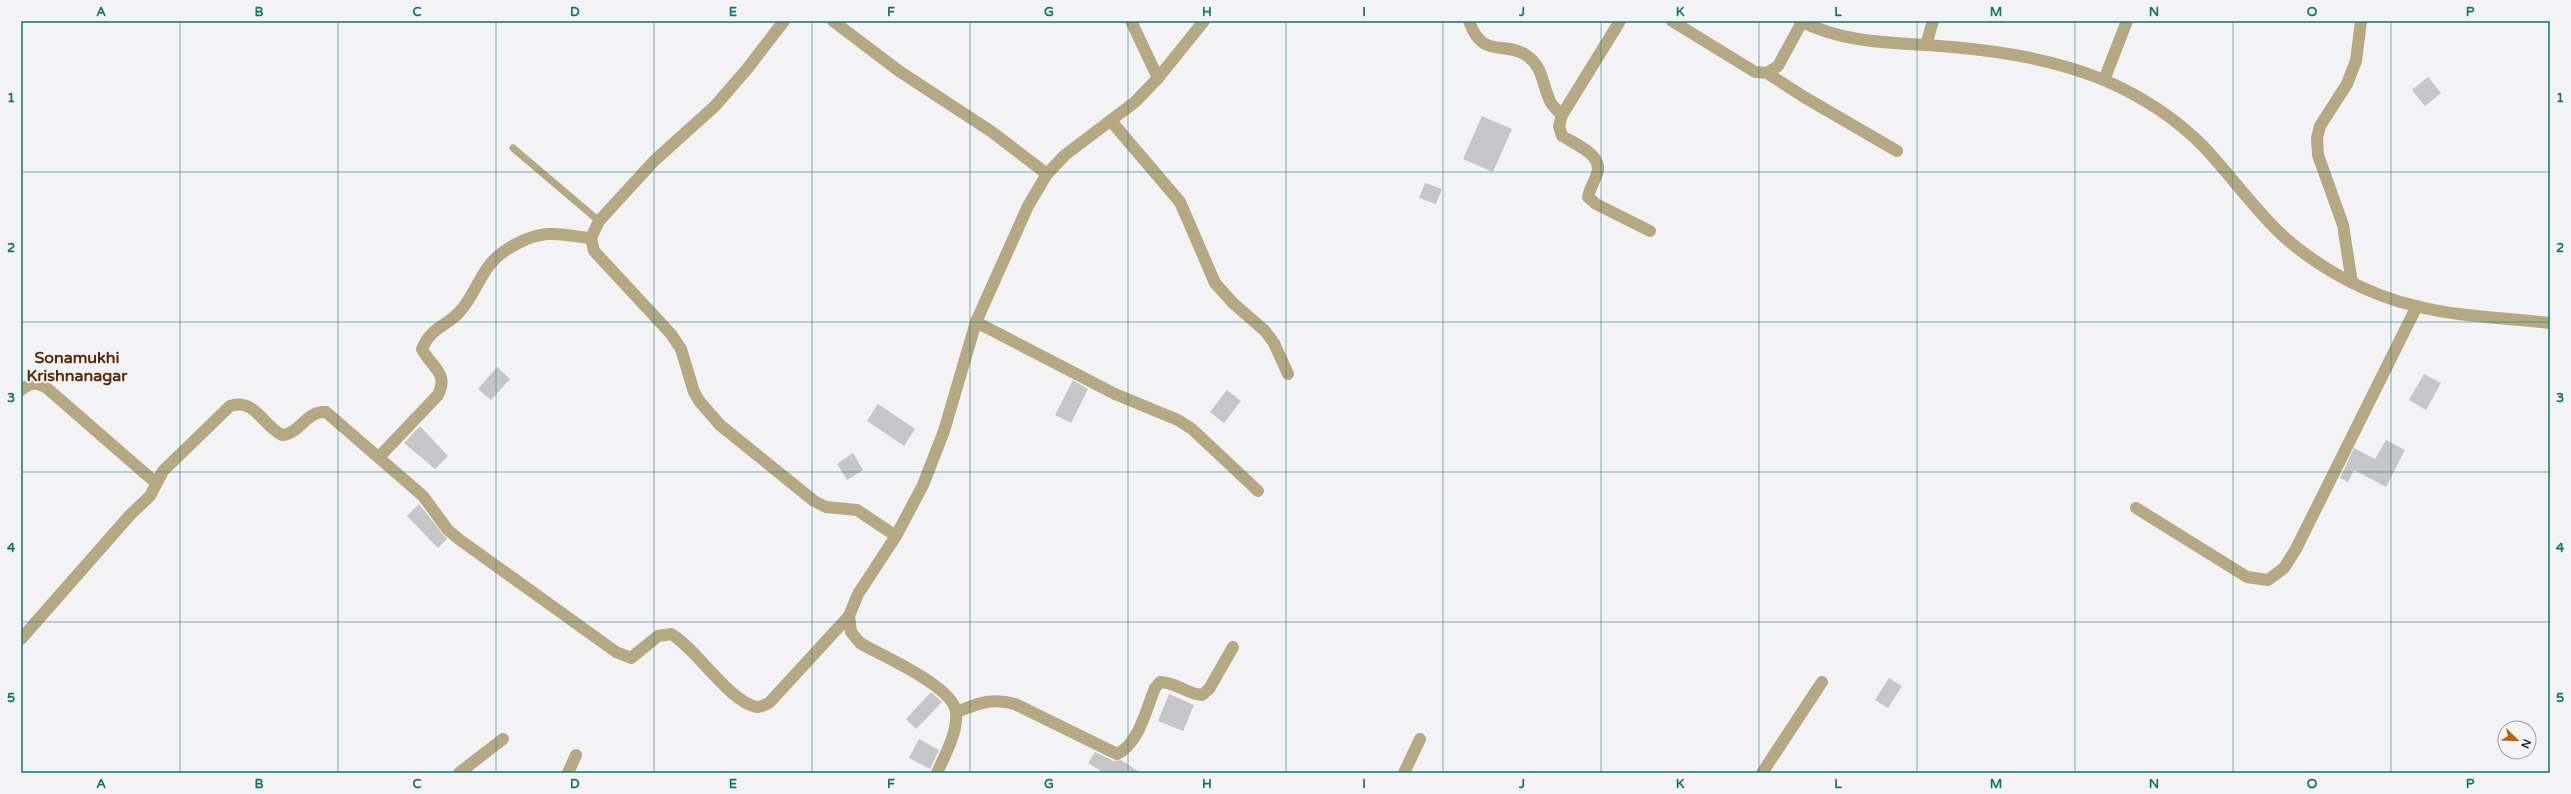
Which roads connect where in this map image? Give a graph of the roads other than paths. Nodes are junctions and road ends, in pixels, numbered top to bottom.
1 (784, 21) edge
2 (833, 21) edge
3 (1131, 21) edge
4 (1204, 21) edge
5 (1469, 21) edge
6 (1620, 21) edge
7 (1672, 21) edge
8 (1801, 21) edge
9 (1933, 21) edge
10 (2127, 21) edge
11 (2361, 21) edge
12 (1926, 45) junction
13 (1767, 73) junction
14 (1158, 78) junction
15 (2104, 80) junction
16 (1562, 115) junction
17 (1112, 121) junction
18 (513, 148) dead end
19 (1898, 151) dead end
20 (1047, 174) junction
21 (598, 221) junction
22 (1650, 231) dead end
23 (591, 238) junction
24 (2352, 283) junction
25 (2416, 306) junction
26 (976, 322) junction
27 (2550, 323) edge
28 (1288, 374) dead end
29 (21, 390) edge
30 (380, 457) junction
31 (156, 483) junction
32 (1258, 490) dead end
33 (2136, 508) dead end
34 (896, 536) junction
35 (849, 616) junction
36 (21, 639) edge
37 (1233, 647) dead end
38 (1822, 682) dead end
39 (956, 712) junction
40 (503, 739) dead end
41 (1420, 739) dead end
42 (576, 755) dead end
43 (459, 773) edge
44 (568, 773) edge
45 (936, 773) edge
46 (1404, 773) edge
47 (1762, 773) edge

1 - 21 street
2 - 20 street
3 - 14 street
4 - 14 street
5 - 16 street
6 - 16 street
7 - 13 street
8 - 12 street
8 - 13 street
9 - 12 street
10 - 15 street
11 - 24 street
12 - 15 street
13 - 19 street
14 - 17 street
15 - 24 street
16 - 22 street
17 - 20 street
17 - 28 street
18 - 21 lane
20 - 26 street
21 - 23 street
23 - 30 street
23 - 34 street
24 - 25 street
25 - 27 street
25 - 33 street
26 - 32 street
26 - 34 street
29 - 31 street
30 - 31 street
30 - 35 street
31 - 36 street
34 - 35 street
35 - 39 street
37 - 39 street
38 - 47 street
39 - 45 street
40 - 43 street
41 - 46 street
42 - 44 street

